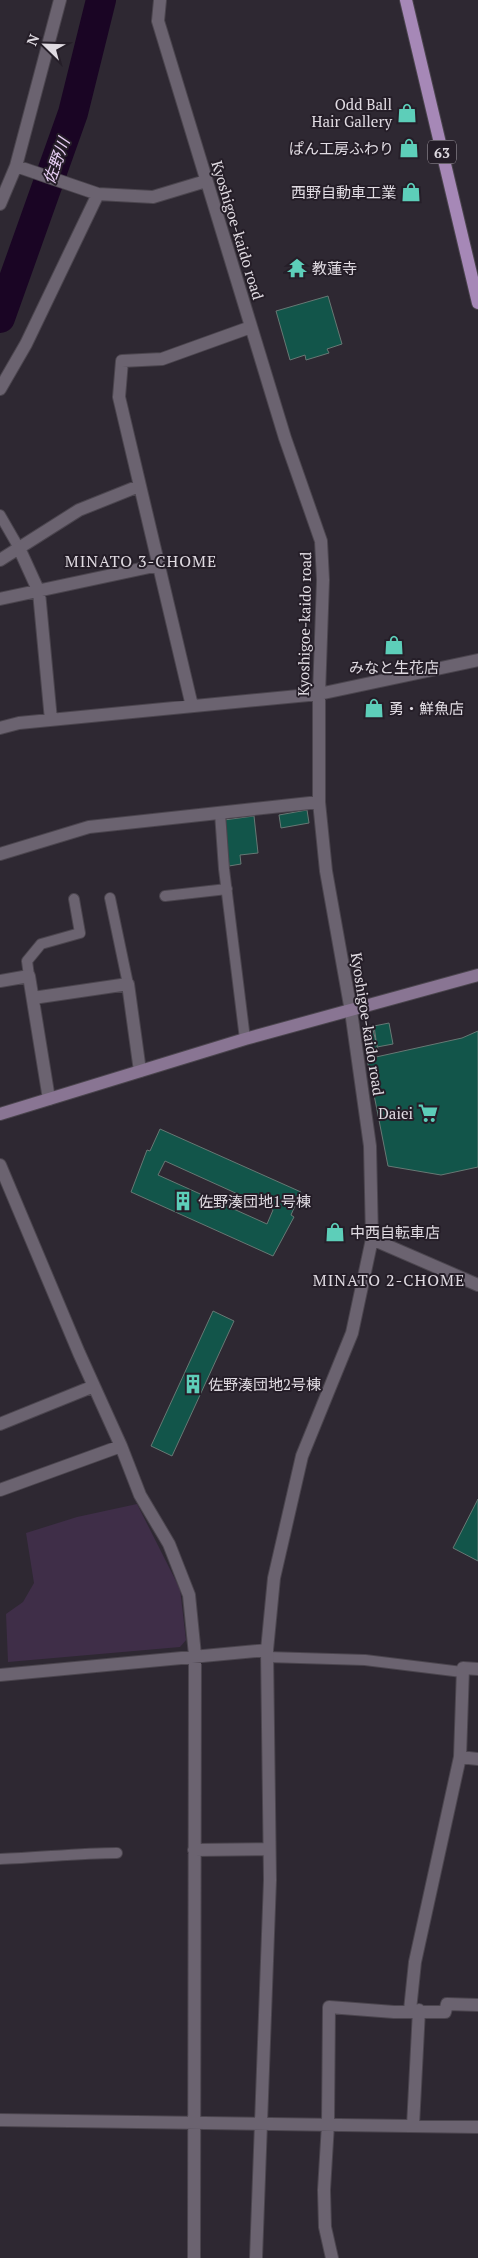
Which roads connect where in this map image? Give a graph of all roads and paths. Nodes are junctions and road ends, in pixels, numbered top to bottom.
1 (60, 0) edge
2 (160, 0) edge
3 (406, 0) edge
4 (18, 167) junction
5 (206, 181) junction
6 (96, 193) junction
7 (0, 204) edge
8 (478, 303) edge
9 (251, 327) junction
10 (0, 389) edge
11 (139, 486) junction
12 (0, 515) edge
13 (19, 548) junction
14 (0, 560) edge
15 (159, 565) junction
16 (39, 592) junction
17 (0, 599) edge
18 (478, 660) edge
19 (319, 694) junction
20 (192, 706) junction
21 (51, 720) junction
22 (0, 728) edge
23 (319, 802) junction
24 (220, 813) junction
25 (0, 854) edge
26 (227, 889) junction
27 (165, 896) dead end
28 (110, 898) dead end
29 (74, 899) dead end
30 (478, 975) edge
31 (29, 976) junction
32 (0, 981) edge
33 (128, 984) junction
34 (33, 998) junction
35 (351, 1011) junction
36 (246, 1040) junction
37 (140, 1071) junction
38 (49, 1099) junction
39 (0, 1114) edge
40 (0, 1165) edge
41 (372, 1239) junction
42 (478, 1285) edge
43 (94, 1386) junction
44 (0, 1424) edge
45 (121, 1446) junction
46 (0, 1490) edge
47 (267, 1653) junction
48 (195, 1655) junction
49 (478, 1669) edge
50 (462, 1672) junction
51 (0, 1675) edge
52 (460, 1758) junction
53 (478, 1759) edge
54 (269, 1848) junction
55 (194, 1850) junction
56 (116, 1853) dead end
57 (0, 1859) edge
58 (478, 2005) edge
59 (415, 2010) junction
60 (0, 2120) edge
61 (193, 2122) junction
62 (260, 2123) junction
63 (328, 2124) junction
64 (413, 2126) junction
65 (478, 2127) edge
66 (194, 2258) edge
67 (256, 2258) edge
68 (332, 2258) edge

1 - 4 street
2 - 5 street, Kyoshigoe-kaido road
3 - 8 main road, 63
4 - 6 street
4 - 7 street
5 - 6 street
5 - 9 street, Kyoshigoe-kaido road
6 - 10 street
9 - 11 street
9 - 19 street, Kyoshigoe-kaido road
11 - 13 street
11 - 15 street
12 - 13 lane
13 - 14 street
13 - 16 street
15 - 16 street
15 - 20 street
16 - 17 street
16 - 21 street
18 - 19 street
19 - 20 street
19 - 23 street, Kyoshigoe-kaido road
20 - 21 street
21 - 22 street
23 - 24 street
23 - 35 street, Kyoshigoe-kaido road
24 - 25 street
24 - 26 lane
26 - 27 lane
26 - 36 lane
28 - 33 lane
29 - 31 lane
30 - 35 street
31 - 32 street
31 - 34 street
33 - 34 street
33 - 37 street
34 - 38 street
35 - 36 street
35 - 41 street, Kyoshigoe-kaido road
36 - 37 street
37 - 38 street
38 - 39 street
40 - 43 street
41 - 42 street
41 - 47 street, Kyoshigoe-kaido road
43 - 44 street
43 - 45 street
45 - 46 street
45 - 48 street
47 - 48 street
47 - 50 lane
47 - 54 street, Kyoshigoe-kaido road
48 - 51 street
48 - 55 street
49 - 50 street
50 - 52 street
52 - 53 street
52 - 59 street
54 - 55 street
54 - 62 street, Kyoshigoe-kaido road
55 - 61 street
56 - 57 lane
58 - 59 street
59 - 63 street
59 - 64 street
60 - 61 street
61 - 62 street
61 - 66 street
62 - 63 street
62 - 67 street, Kyoshigoe-kaido road
63 - 64 street
63 - 68 street
64 - 65 street

